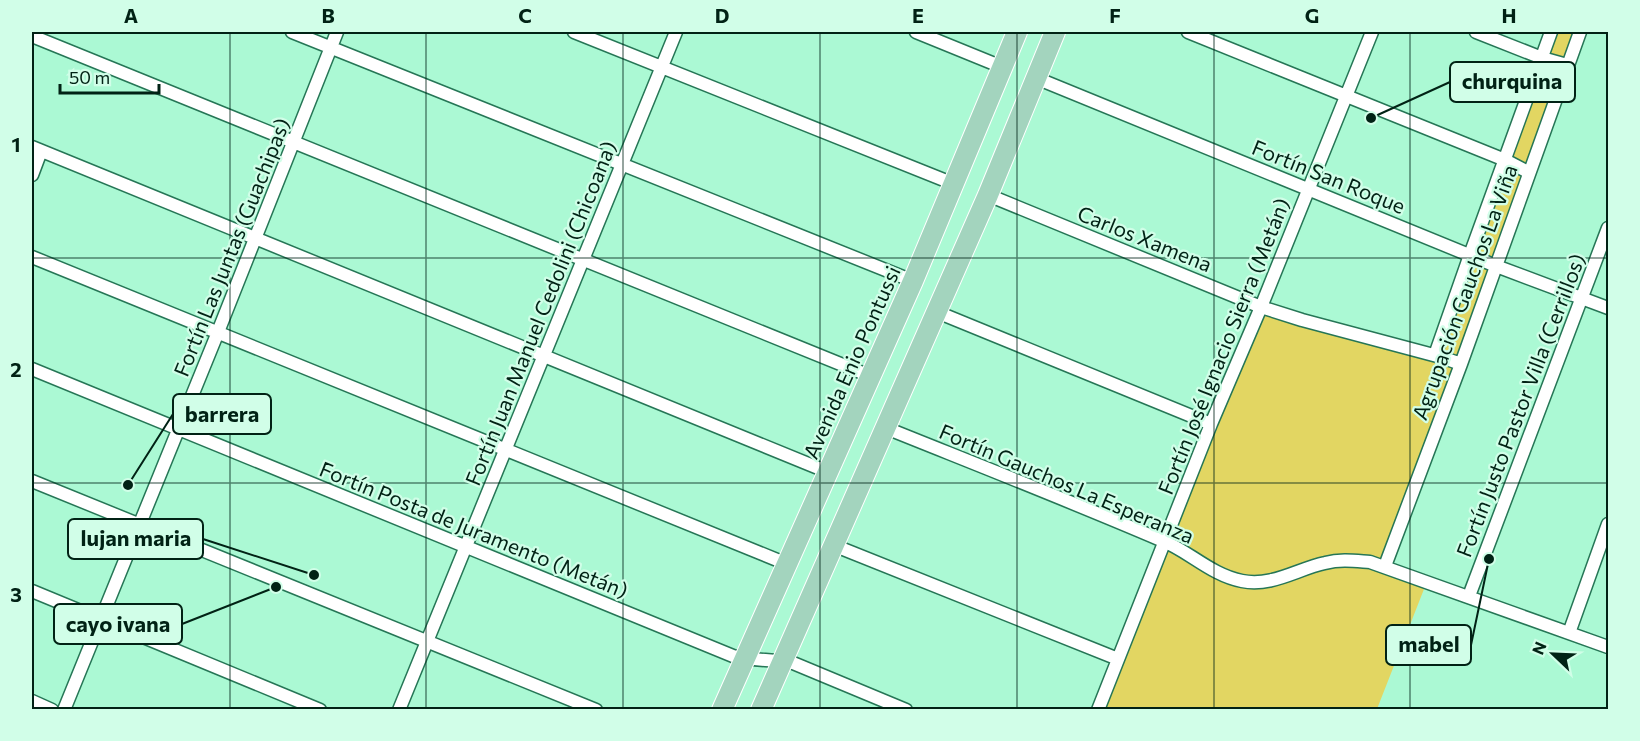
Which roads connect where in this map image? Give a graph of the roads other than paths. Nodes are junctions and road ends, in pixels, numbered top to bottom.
1 (292, 32) edge
2 (337, 32) edge
3 (574, 32) edge
4 (675, 32) edge
5 (916, 32) edge
6 (1017, 32) edge
7 (1055, 32) edge
8 (1188, 32) edge
9 (1372, 32) edge
10 (1476, 32) edge
11 (1551, 32) edge
12 (1580, 32) edge
13 (32, 36) edge
14 (331, 47) junction
15 (1542, 58) junction
16 (1568, 65) junction
17 (662, 67) junction
18 (1002, 67) junction
19 (1036, 78) junction
20 (1346, 95) junction
21 (294, 142) junction
22 (36, 149) edge
23 (1505, 160) junction
24 (622, 165) junction
25 (1528, 172) junction
26 (32, 175) edge
27 (954, 184) junction
28 (1308, 188) junction
29 (988, 195) junction
30 (1608, 228) edge
31 (255, 237) junction
32 (1470, 255) junction
33 (32, 257) edge
34 (584, 259) junction
35 (1496, 266) junction
36 (913, 281) junction
37 (1582, 298) junction
38 (1261, 307) junction
39 (1608, 308) edge
40 (937, 312) junction
41 (218, 332) junction
42 (1435, 355) junction
43 (543, 356) junction
44 (1461, 364) junction
45 (32, 369) edge
46 (870, 376) junction
47 (1211, 424) junction
48 (886, 428) junction
49 (178, 429) junction
50 (504, 450) junction
51 (828, 472) junction
52 (32, 481) edge
53 (140, 524) junction
54 (1608, 524) edge
55 (1164, 541) junction
56 (833, 545) junction
57 (465, 547) junction
58 (787, 564) junction
59 (1385, 566) junction
60 (32, 591) edge
61 (1469, 596) junction
62 (100, 619) junction
63 (1569, 633) junction
64 (426, 641) junction
65 (1608, 646) edge
66 (745, 659) junction
67 (1118, 659) junction
68 (782, 661) junction
69 (32, 701) edge
70 (52, 710) edge
71 (64, 710) edge
72 (320, 710) edge
73 (399, 710) edge
74 (596, 710) edge
75 (722, 710) edge
76 (761, 710) edge
77 (906, 710) edge
78 (1098, 710) edge

1 - 14 street
2 - 14 street, Fortín Las Juntas (Guachipas)
3 - 17 street
4 - 17 street, Fortín Juan Manuel Cedolini (Chicoana)
5 - 18 street
6 - 18 main road, Avenida Enio Pontussi
7 - 19 main road
8 - 20 street
9 - 20 street, Fortín José Ignacio Sierra (Metán)
10 - 15 street
11 - 15 street
12 - 16 street, Agrupación Gauchos La Viña
13 - 21 street
14 - 21 street, Fortín Las Juntas (Guachipas)
14 - 24 street
15 - 16 street
15 - 23 street
16 - 25 street, Agrupación Gauchos La Viña
17 - 24 street, Fortín Juan Manuel Cedolini (Chicoana)
17 - 27 street
18 - 27 main road, Avenida Enio Pontussi
19 - 28 street, Fortín San Roque
19 - 29 main road
20 - 23 street
20 - 28 street, Fortín José Ignacio Sierra (Metán)
21 - 31 street, Fortín Las Juntas (Guachipas)
21 - 34 street
22 - 26 street
22 - 31 street
23 - 25 street
23 - 32 street
24 - 34 street, Fortín Juan Manuel Cedolini (Chicoana)
24 - 36 street
25 - 35 street, Agrupación Gauchos La Viña
27 - 36 main road, Avenida Enio Pontussi
28 - 32 street, Fortín San Roque
28 - 38 street, Fortín José Ignacio Sierra (Metán)
29 - 38 street, Carlos Xamena
29 - 40 main road
30 - 37 street, Fortín Justo Pastor Villa (Cerrillos)
31 - 41 street, Fortín Las Juntas (Guachipas)
31 - 43 street
32 - 35 street, Fortín San Roque
32 - 42 street
33 - 41 street
34 - 43 street, Fortín Juan Manuel Cedolini (Chicoana)
34 - 46 street
35 - 37 street, Fortín San Roque
35 - 44 street, Agrupación Gauchos La Viña
36 - 46 main road, Avenida Enio Pontussi
37 - 39 street, Fortín San Roque
37 - 61 street, Fortín Justo Pastor Villa (Cerrillos)
38 - 42 street, Carlos Xamena
38 - 47 street, Fortín José Ignacio Sierra (Metán)
40 - 47 street
40 - 48 main road
41 - 49 street, Fortín Las Juntas (Guachipas)
41 - 50 street
42 - 44 street, Carlos Xamena
43 - 50 street, Fortín Juan Manuel Cedolini (Chicoana)
43 - 51 street
44 - 59 street, Agrupación Gauchos La Viña
45 - 49 street, Fortín Posta de Juramento (Metán)
46 - 51 main road, Avenida Enio Pontussi
47 - 55 street, Fortín José Ignacio Sierra (Metán)
48 - 55 street, Fortín Gauchos La Esperanza
48 - 56 main road
49 - 53 street, Fortín Las Juntas (Guachipas)
49 - 57 street, Fortín Posta de Juramento (Metán)
50 - 57 street, Fortín Juan Manuel Cedolini (Chicoana)
50 - 58 street
51 - 58 main road, Avenida Enio Pontussi
52 - 53 street
53 - 62 street, Fortín Las Juntas (Guachipas)
53 - 64 street
54 - 63 street
55 - 59 street, Fortín Gauchos La Esperanza
55 - 67 street, Fortín José Ignacio Sierra (Metán)
56 - 67 street
56 - 68 main road
57 - 64 street, Fortín Juan Manuel Cedolini (Chicoana)
57 - 66 street, Fortín Posta de Juramento (Metán)
58 - 66 main road, Avenida Enio Pontussi
59 - 61 street, Fortín Gauchos La Esperanza
60 - 62 street
61 - 63 street, Fortín Gauchos La Esperanza
62 - 71 street, Fortín Las Juntas (Guachipas)
62 - 72 street
63 - 65 street, Fortín Gauchos La Esperanza
64 - 73 street, Fortín Juan Manuel Cedolini (Chicoana)
64 - 74 street
66 - 68 street, Fortín Posta de Juramento (Metán)
66 - 75 main road, Avenida Enio Pontussi
67 - 78 street, Fortín José Ignacio Sierra (Metán)
68 - 76 main road
68 - 77 street, Fortín Posta de Juramento (Metán)
69 - 70 street

